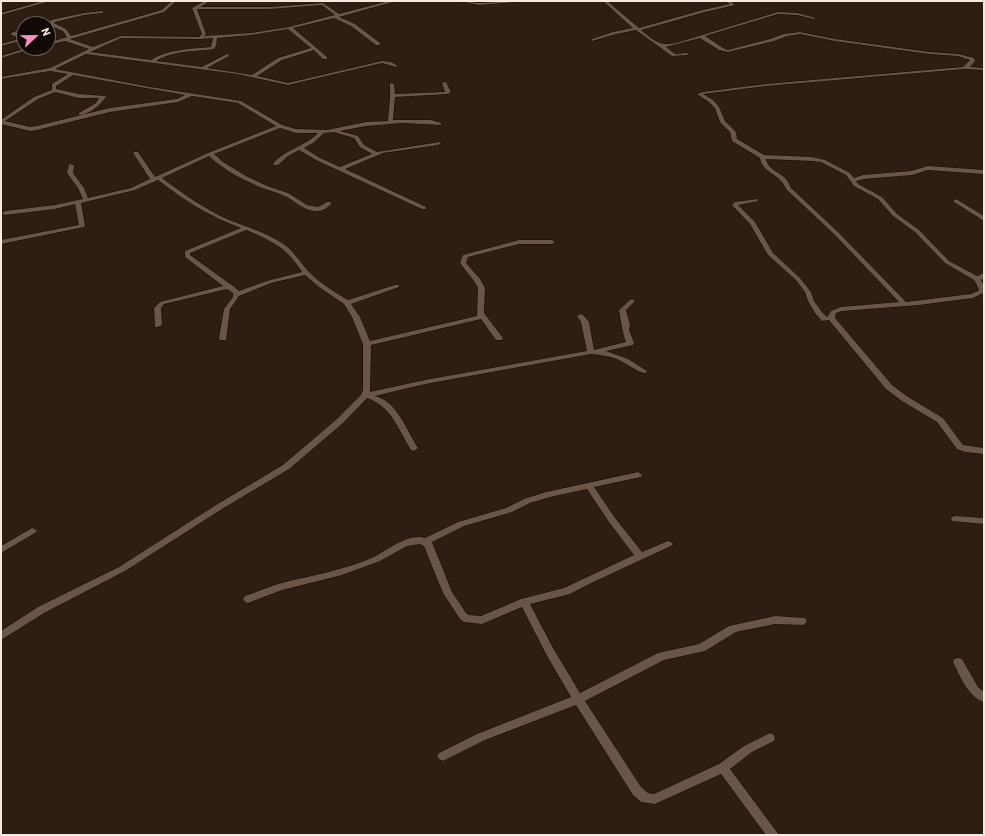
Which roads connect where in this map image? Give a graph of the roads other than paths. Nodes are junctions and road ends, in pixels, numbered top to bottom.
1 (48, 1) edge
2 (208, 1) edge
3 (394, 1) edge
4 (461, 1) edge
5 (516, 1) edge
6 (605, 1) edge
7 (172, 2) dead end
8 (729, 2) dead end
9 (194, 8) junction
10 (102, 12) dead end
11 (1, 14) edge
12 (336, 15) junction
13 (814, 18) dead end
14 (56, 20) edge
15 (56, 26) edge
16 (289, 28) junction
17 (637, 29) junction
18 (701, 36) junction
19 (215, 37) junction
20 (200, 38) junction
21 (67, 39) junction
22 (16, 40) edge
23 (594, 40) dead end
24 (56, 42) edge
25 (378, 44) dead end
26 (1, 45) edge
27 (662, 46) junction
28 (94, 49) junction
29 (314, 49) junction
30 (16, 53) edge
31 (87, 53) junction
32 (687, 54) dead end
33 (227, 55) dead end
34 (1, 57) edge
35 (325, 58) dead end
36 (151, 62) junction
37 (396, 66) dead end
38 (203, 68) junction
39 (964, 68) junction
40 (51, 69) junction
41 (984, 69) edge
42 (74, 73) junction
43 (254, 76) junction
44 (1, 78) edge
45 (444, 83) dead end
46 (392, 84) dead end
47 (56, 90) junction
48 (193, 94) junction
49 (393, 96) junction
50 (411, 96) junction
51 (418, 102) dead end
52 (110, 110) junction
53 (88, 111) junction
54 (74, 119) junction
55 (1, 122) edge
56 (390, 122) junction
57 (439, 124) dead end
58 (280, 126) junction
59 (332, 131) junction
60 (322, 132) junction
61 (438, 143) dead end
62 (300, 148) junction
63 (136, 153) dead end
64 (210, 154) junction
65 (376, 154) junction
66 (763, 157) junction
67 (276, 164) dead end
68 (71, 165) dead end
69 (340, 169) junction
70 (984, 172) edge
71 (157, 179) junction
72 (852, 181) junction
73 (86, 200) junction
74 (756, 200) dead end
75 (956, 201) dead end
76 (78, 202) junction
77 (329, 203) dead end
78 (424, 208) dead end
79 (5, 212) dead end
80 (984, 219) edge
81 (247, 228) junction
82 (1, 242) edge
83 (552, 242) dead end
84 (306, 273) junction
85 (984, 275) edge
86 (977, 279) junction
87 (397, 286) dead end
88 (234, 291) junction
89 (632, 302) dead end
90 (347, 303) junction
91 (904, 304) junction
92 (480, 313) junction
93 (581, 316) dead end
94 (831, 318) junction
95 (158, 325) dead end
96 (223, 338) dead end
97 (499, 338) dead end
98 (367, 344) junction
99 (594, 352) junction
100 (643, 372) dead end
101 (365, 396) junction
102 (414, 448) dead end
103 (984, 451) edge
104 (638, 475) dead end
105 (590, 486) junction
106 (955, 519) dead end
107 (984, 521) edge
108 (32, 531) dead end
109 (426, 541) junction
110 (668, 544) dead end
111 (1, 550) edge
112 (640, 556) junction
113 (248, 599) dead end
114 (524, 602) junction
115 (802, 621) dead end
116 (1, 636) edge
117 (958, 662) dead end
118 (984, 698) edge
119 (579, 699) junction
120 (770, 738) dead end
121 (443, 756) dead end
122 (723, 768) junction
123 (773, 835) edge

1 - 11 street
2 - 9 street
3 - 12 street
4 - 5 street
6 - 17 street
7 - 21 street
8 - 17 street
9 - 12 street
9 - 20 street
10 - 14 street
12 - 16 street
12 - 25 street
13 - 18 street
15 - 21 street
16 - 19 street
16 - 29 street
17 - 23 street
17 - 27 street
18 - 27 street
18 - 39 street
19 - 20 street
19 - 36 street
20 - 28 street
21 - 24 street
21 - 28 street
22 - 26 street
27 - 32 street
28 - 31 street
29 - 35 street
29 - 43 street
30 - 34 street
31 - 36 street
31 - 40 street
33 - 38 street
36 - 38 street
37 - 43 street
38 - 43 street
39 - 41 street
39 - 66 street
40 - 42 street
40 - 44 street
42 - 47 street
42 - 48 street
45 - 50 street
46 - 49 street
47 - 53 street
47 - 55 street
48 - 52 street
48 - 58 street
49 - 50 street
49 - 56 street
50 - 51 street
52 - 53 street
52 - 54 street
53 - 54 street
54 - 55 street
56 - 57 street
56 - 59 street
58 - 60 street
58 - 64 street
59 - 60 street
59 - 65 street
60 - 62 street
61 - 65 street
62 - 67 street
62 - 69 street
63 - 71 street
64 - 71 street
64 - 77 street
65 - 69 street
66 - 72 street
66 - 91 street
68 - 73 street
69 - 78 street
70 - 72 street
71 - 73 street
71 - 81 street
72 - 86 street
73 - 76 street
74 - 94 street
75 - 80 street
76 - 79 street
76 - 82 street
81 - 84 street
81 - 88 street
83 - 92 street
84 - 88 street
84 - 90 street
85 - 86 street
86 - 91 street
87 - 90 street
88 - 95 street
88 - 96 street
89 - 99 street
90 - 98 street
91 - 94 street
92 - 97 street
92 - 98 street
93 - 99 street
94 - 103 street
98 - 101 street
99 - 100 street
99 - 101 street
101 - 102 street
101 - 116 street
104 - 105 street
105 - 109 street
105 - 112 street
106 - 107 street
108 - 111 street
109 - 113 street
109 - 114 street
110 - 112 street
112 - 114 street
114 - 119 street
115 - 119 street
117 - 118 street
119 - 121 street
119 - 122 street
120 - 122 street
122 - 123 street

